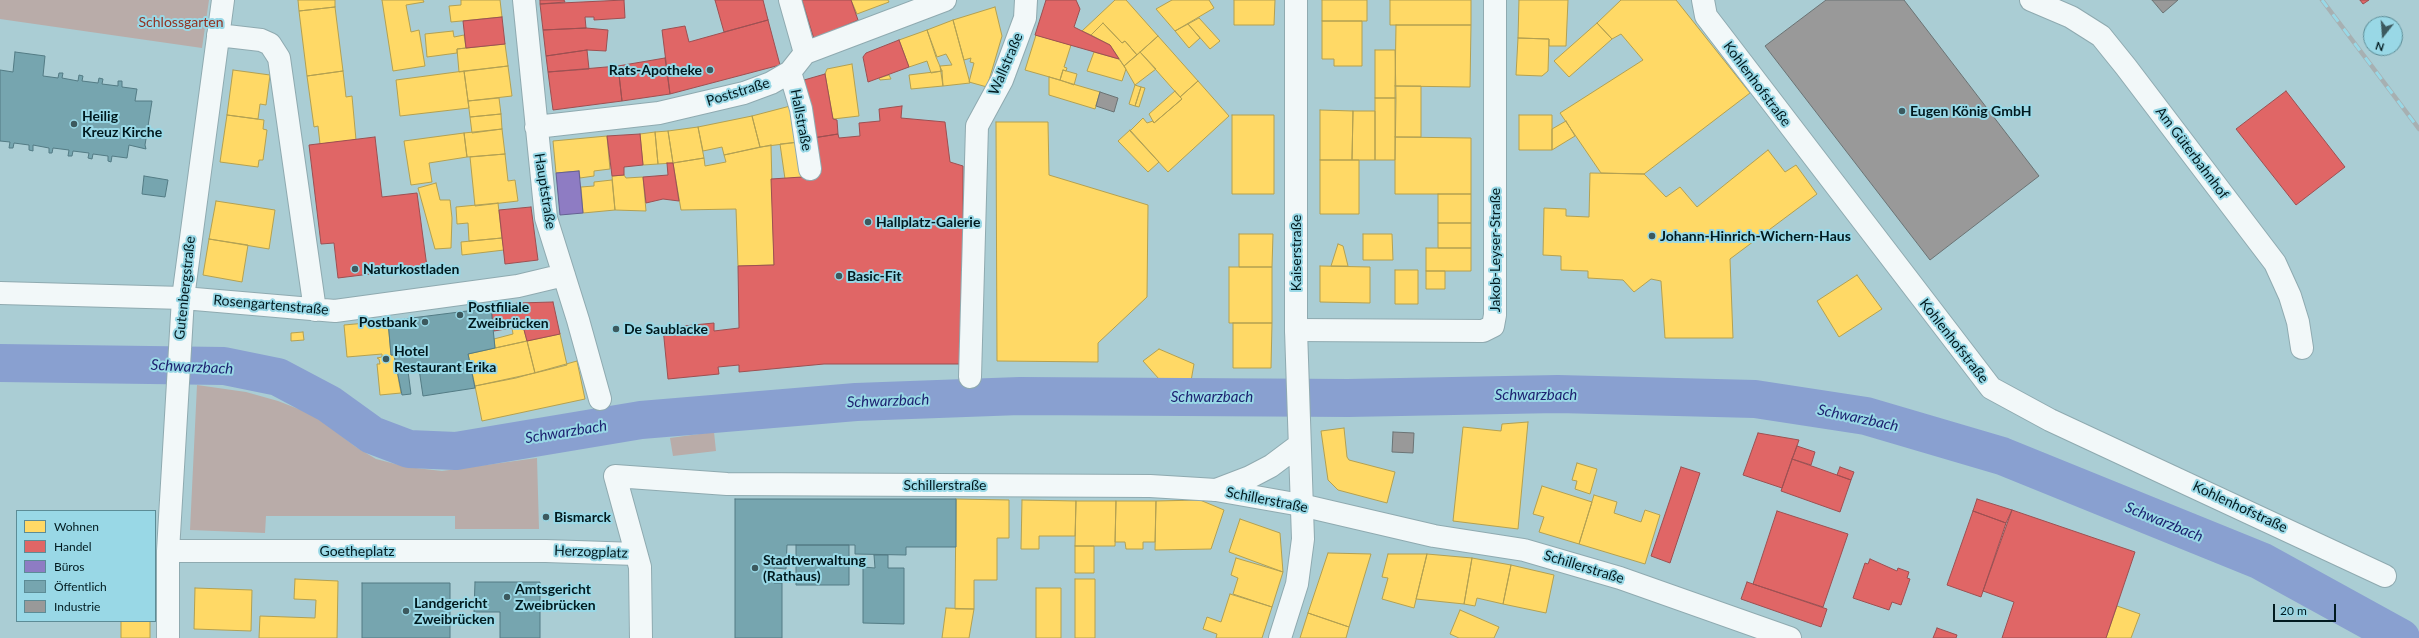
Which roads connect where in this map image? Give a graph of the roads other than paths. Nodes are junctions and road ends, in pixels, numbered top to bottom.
1 (223, 0) edge
2 (524, 0) edge
3 (790, 0) edge
4 (945, 0) edge
5 (1026, 0) edge
6 (1296, 0) edge
7 (1495, 0) edge
8 (1703, 0) edge
9 (2032, 0) edge
10 (218, 34) junction
11 (805, 53) junction
12 (790, 72) junction
13 (536, 127) junction
14 (810, 168) dead end
15 (564, 275) junction
16 (0, 293) edge
17 (182, 298) junction
18 (315, 310) junction
19 (1296, 330) junction
20 (2302, 348) dead end
21 (970, 376) dead end
22 (600, 399) dead end
23 (1299, 442) junction
24 (615, 476) joint
25 (1216, 490) junction
26 (1301, 505) junction
27 (168, 551) junction
28 (546, 551) joint
29 (636, 554) junction
30 (2385, 576) dead end
31 (168, 638) edge
32 (641, 638) edge
33 (1280, 638) edge
34 (1790, 638) edge

1 - 10 street, Gutenbergstraße
2 - 13 street, Hauptstraße
3 - 11 street
4 - 11 street
5 - 21 street, Wallstraße
6 - 19 street, Kaiserstraße
7 - 19 street, Jakob-Leyser-Straße
8 - 30 street, Kohlenhofstraße
9 - 20 street, Am Güterbahnhof
10 - 17 street, Gutenbergstraße
10 - 18 street
11 - 12 street, Poststraße
12 - 13 street, Poststraße
12 - 14 street, Hallstraße
13 - 15 street, Hauptstraße
15 - 18 street, Rosengartenstraße
15 - 22 street, Hauptstraße
16 - 17 street, Rosengartenstraße
17 - 18 street, Rosengartenstraße
17 - 27 street, Gutenbergstraße
19 - 23 street, Kaiserstraße
23 - 25 street
23 - 26 street, Kaiserstraße
24 - 25 street, Schillerstraße
24 - 29 street, Herzogplatz
25 - 26 street, Schillerstraße
26 - 33 street, Kaiserstraße
26 - 34 street, Schillerstraße
27 - 28 street, Goetheplatz
27 - 31 street, Gutenbergstraße
28 - 29 street, Herzogplatz
29 - 32 street, Herzogplatz

